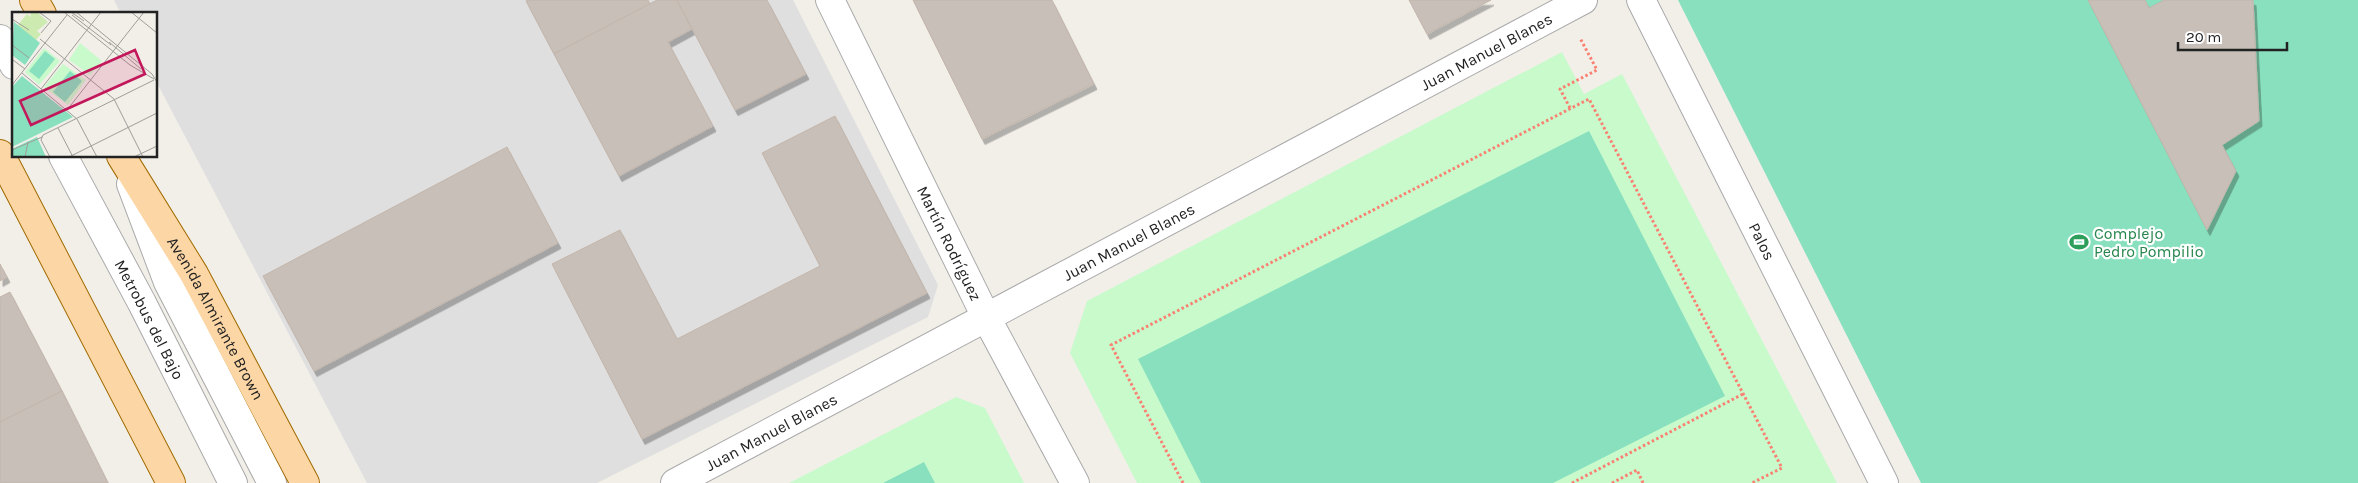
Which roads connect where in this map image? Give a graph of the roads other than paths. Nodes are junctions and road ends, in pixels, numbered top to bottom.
1 (34, 0) edge
2 (830, 0) edge
3 (1642, 0) edge
4 (1574, 5) edge
5 (41, 12) edge
6 (0, 39) edge
7 (12, 61) edge
8 (0, 154) edge
9 (64, 158) edge
10 (121, 158) edge
11 (121, 158) edge
12 (986, 317) junction
13 (171, 483) edge
14 (233, 483) edge
15 (272, 483) edge
16 (305, 483) edge
17 (675, 483) edge
18 (1075, 483) edge
19 (1884, 483) edge

1 - 5 main road
2 - 12 street, Martín Rodríguez
3 - 19 street, Palos
4 - 12 street, Juan Manuel Blanes
6 - 7 street
8 - 13 main road
9 - 14 street, Metrobus del Bajo
10 - 15 street, Metrobus del Bajo
11 - 16 main road, Avenida Almirante Brown
12 - 17 street, Juan Manuel Blanes
12 - 18 street, Martín Rodríguez

